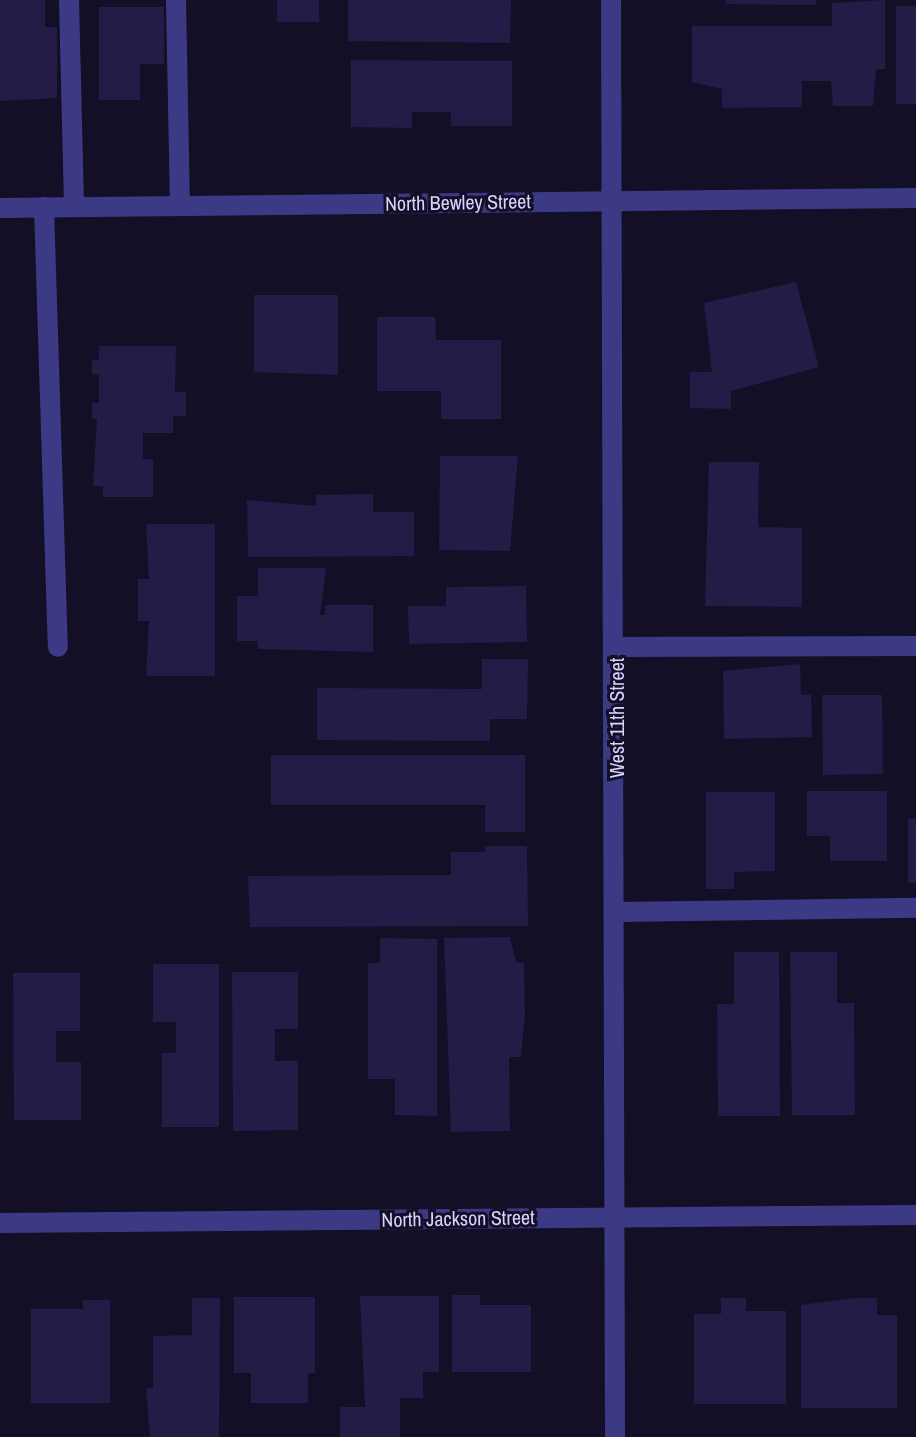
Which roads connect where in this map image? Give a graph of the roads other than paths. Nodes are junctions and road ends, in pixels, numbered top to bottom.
1 (69, 0) edge
2 (176, 0) edge
3 (611, 0) edge
4 (916, 198) edge
5 (615, 201) junction
6 (180, 206) junction
7 (44, 207) junction
8 (74, 207) junction
9 (0, 208) edge
10 (916, 646) edge
11 (58, 647) dead end
12 (616, 647) junction
13 (916, 908) edge
14 (617, 912) junction
15 (916, 1215) edge
16 (618, 1217) junction
17 (0, 1223) edge
18 (615, 1437) edge

1 - 8 street
2 - 6 street
3 - 5 street, West 11th Street
4 - 5 street, North Bewley Street
5 - 6 street, North Bewley Street
5 - 12 street, West 11th Street
6 - 8 street, North Bewley Street
7 - 8 street, North Bewley Street
7 - 9 street, North Bewley Street
7 - 11 street
10 - 12 street
12 - 14 street, West 11th Street
13 - 14 street
14 - 16 street, West 11th Street
15 - 16 street, North Jackson Street
16 - 17 street, North Jackson Street
16 - 18 street, West 11th Street

